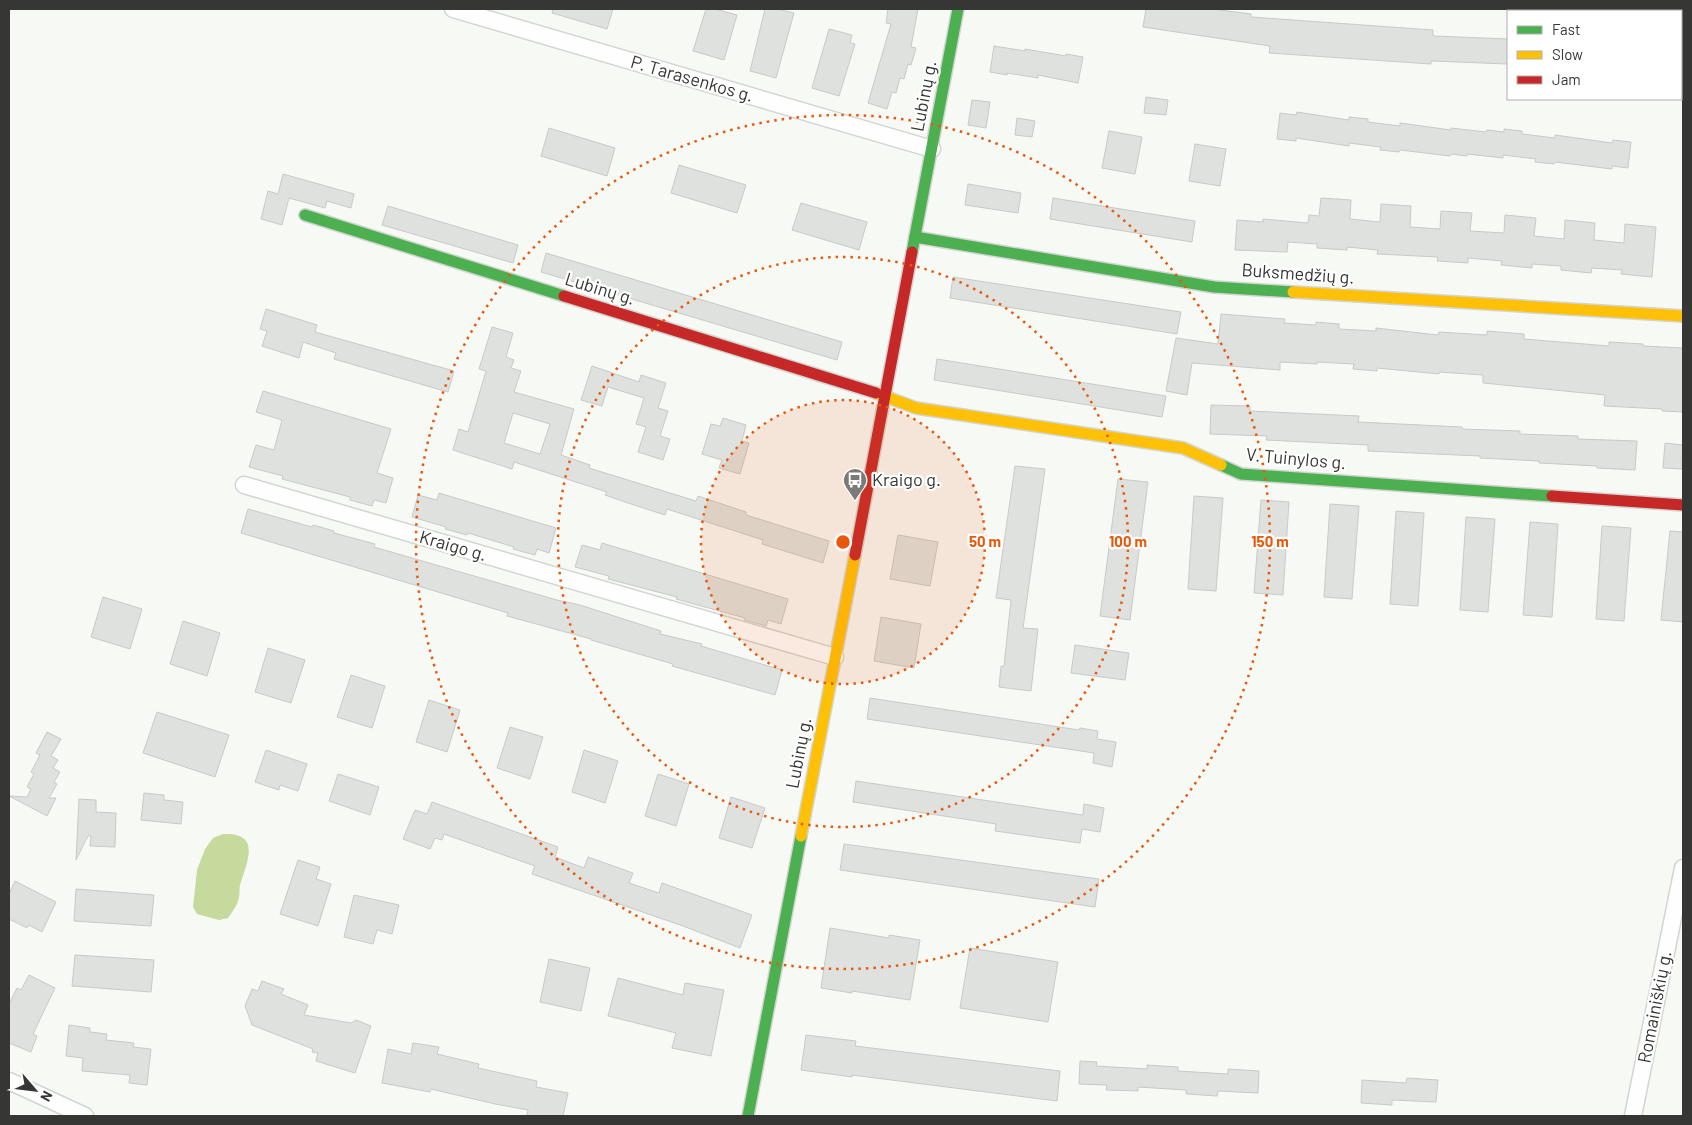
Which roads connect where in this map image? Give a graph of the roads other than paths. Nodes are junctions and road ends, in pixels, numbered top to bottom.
1 (453, 9) edge
2 (958, 9) edge
3 (1620, 9) edge
4 (1636, 10) edge
5 (932, 150) junction
6 (305, 215) dead end
7 (915, 237) junction
8 (1683, 316) edge
9 (884, 396) junction
10 (244, 485) dead end
11 (1683, 505) edge
12 (835, 657) junction
13 (1683, 868) edge
14 (9, 1081) edge
15 (79, 1115) edge
16 (748, 1116) edge
17 (1633, 1116) edge

1 - 5 street, P. Tarasenkos g.
2 - 5 street, Lubinų g.
3 - 4 street
5 - 7 street, Lubinų g.
6 - 9 street, Lubinų g.
7 - 8 street, Buksmedžių g.
7 - 9 street, Lubinų g.
9 - 11 street, V. Tuinylos g.
9 - 12 street, Lubinų g.
10 - 12 street, Kraigo g.
12 - 16 street, Lubinų g.
13 - 17 street, Romainiškių g.
14 - 15 street

